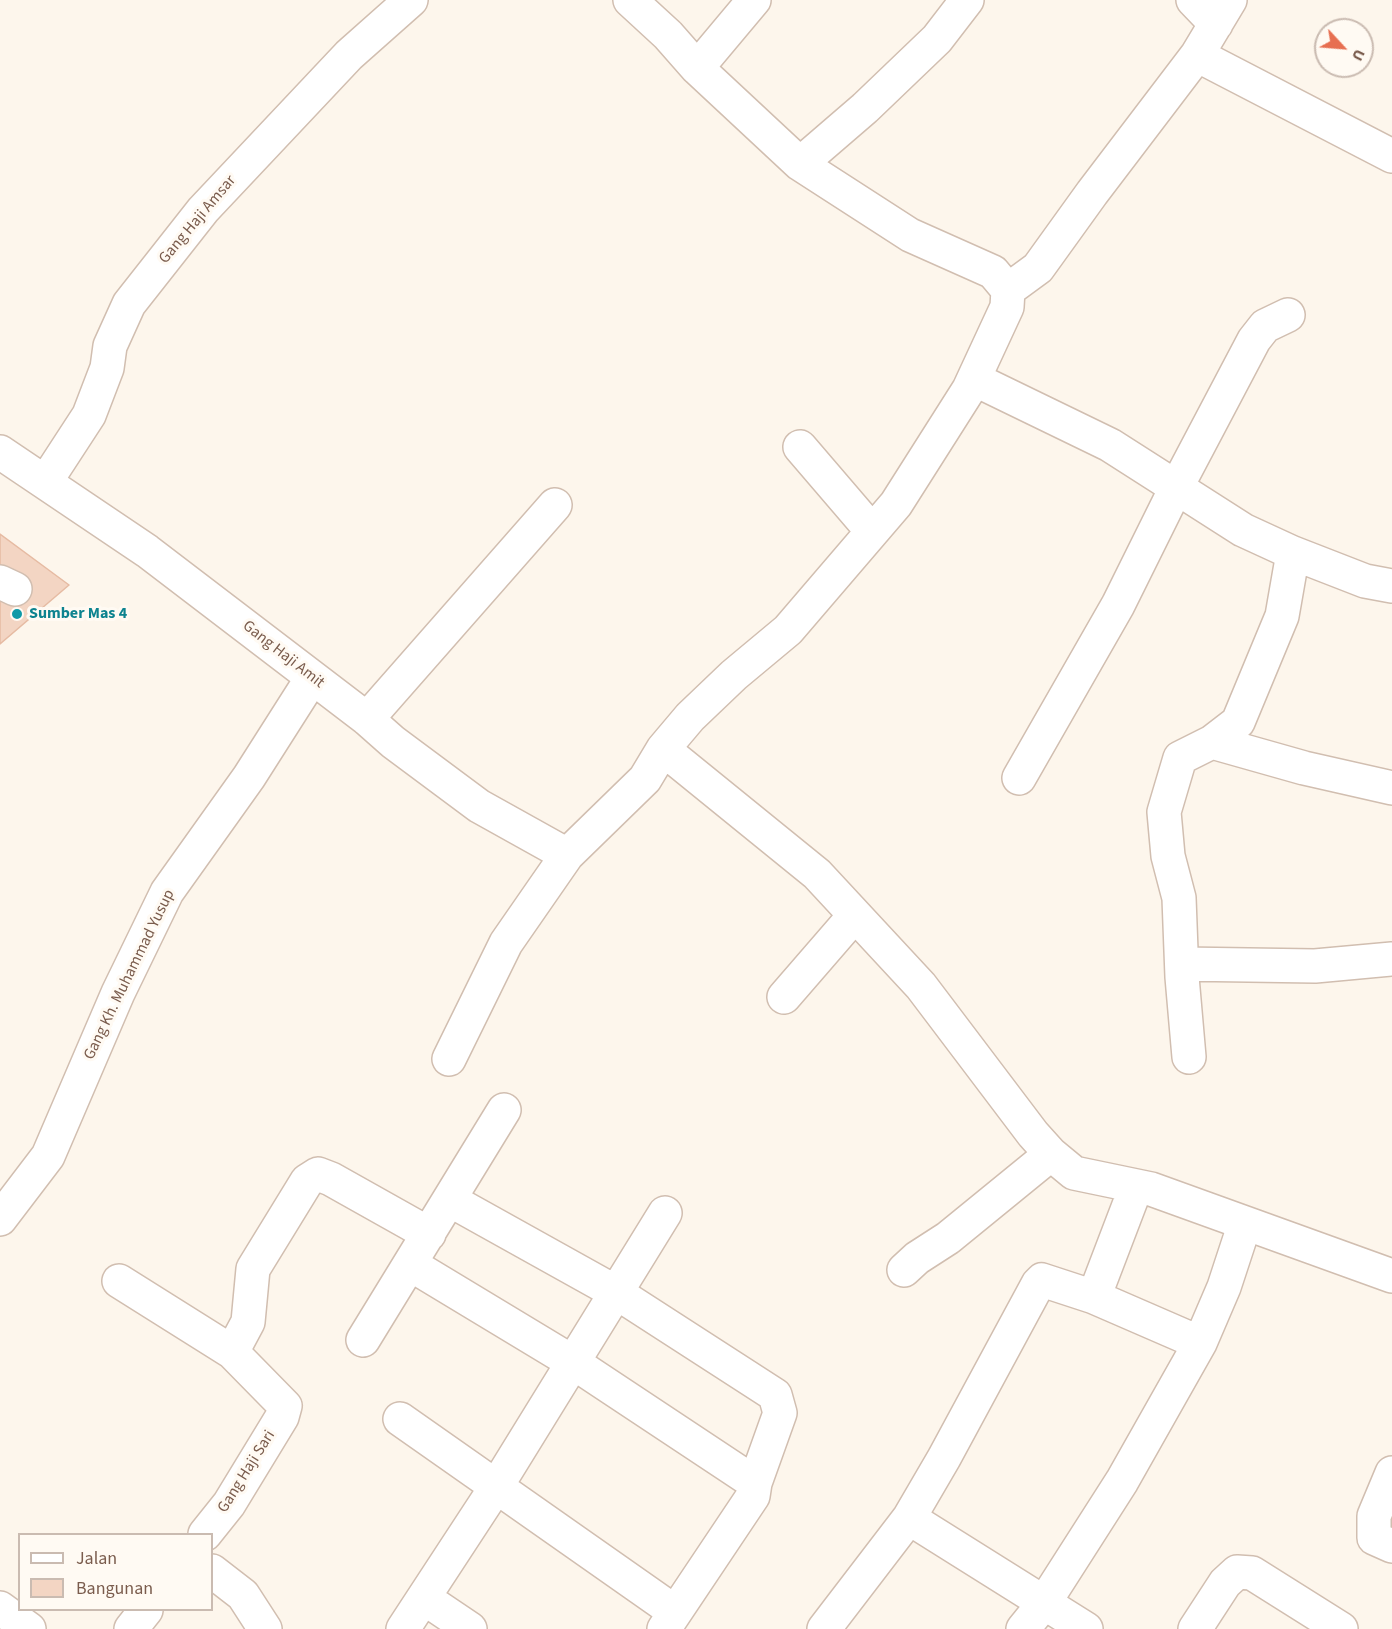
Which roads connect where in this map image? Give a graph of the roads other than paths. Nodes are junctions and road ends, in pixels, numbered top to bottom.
1 (411, 0) edge
2 (630, 0) edge
3 (754, 0) edge
4 (967, 0) edge
5 (1193, 0) edge
6 (1223, 12) edge
7 (1197, 55) junction
8 (698, 68) junction
9 (1392, 156) edge
10 (800, 164) junction
11 (1008, 290) junction
12 (1288, 315) dead end
13 (974, 379) junction
14 (800, 447) dead end
15 (0, 452) edge
16 (46, 481) junction
17 (1176, 488) junction
18 (555, 505) dead end
19 (872, 531) junction
20 (1293, 553) junction
21 (1392, 586) edge
22 (312, 678) junction
23 (367, 719) junction
24 (1212, 742) junction
25 (663, 749) junction
26 (1019, 778) dead end
27 (1392, 788) edge
28 (567, 855) junction
29 (855, 915) junction
30 (1392, 960) edge
31 (1182, 964) junction
32 (784, 997) dead end
33 (1189, 1057) dead end
34 (449, 1059) dead end
35 (504, 1110) dead end
36 (1051, 1154) junction
37 (1136, 1186) junction
38 (450, 1200) junction
39 (665, 1213) dead end
40 (0, 1219) edge
41 (1245, 1223) junction
42 (429, 1234) junction
43 (410, 1264) junction
44 (904, 1270) dead end
45 (1392, 1276) edge
46 (119, 1281) dead end
47 (617, 1293) junction
48 (1094, 1297) junction
49 (363, 1340) dead end
50 (1200, 1344) junction
51 (232, 1352) junction
52 (574, 1363) junction
53 (400, 1419) dead end
54 (1392, 1473) edge
55 (755, 1484) junction
56 (496, 1487) junction
57 (909, 1518) junction
58 (206, 1533) edge
59 (1392, 1546) edge
60 (213, 1572) edge
61 (424, 1598) junction
62 (1044, 1603) junction
63 (0, 1608) edge
64 (145, 1611) edge
65 (669, 1621) edge
66 (29, 1629) edge
67 (131, 1629) edge
68 (265, 1629) edge
69 (403, 1629) edge
70 (470, 1629) edge
71 (824, 1629) edge
72 (1023, 1629) edge
73 (1086, 1629) edge
74 (1195, 1629) edge
75 (1341, 1629) edge

1 - 16 street, Gang Haji Amsar
2 - 8 street
3 - 8 street
4 - 10 street
5 - 6 street
6 - 7 street
7 - 9 street
7 - 11 street
8 - 10 street
10 - 11 street
11 - 13 street
12 - 17 street
13 - 17 street
13 - 19 street
14 - 19 street
15 - 16 street, Gang Haji Amit
16 - 22 street, Gang Haji Amit
17 - 20 street
17 - 26 street
18 - 23 street
19 - 25 street
20 - 21 street
20 - 24 street
22 - 23 street, Gang Haji Amit
22 - 40 street, Gang Kh. Muhammad Yusup
23 - 28 street, Gang Haji Amit
24 - 27 street
24 - 31 street
25 - 28 street
25 - 29 street
28 - 34 street
29 - 32 street
29 - 36 street
30 - 31 street
31 - 33 street
35 - 38 street
36 - 37 street
36 - 44 street
37 - 41 street
37 - 48 street
38 - 42 street
38 - 47 street
39 - 47 street
41 - 45 street
41 - 50 street
42 - 43 street
42 - 51 street
43 - 49 street
43 - 52 street
46 - 51 street
47 - 52 street
47 - 55 street
48 - 50 street
48 - 57 street
50 - 62 street
51 - 58 street, Gang Haji Sari
52 - 55 street
52 - 56 street
53 - 56 street
54 - 59 street
55 - 65 street
56 - 61 street
56 - 65 street
57 - 62 street
57 - 71 street
60 - 68 street
61 - 69 street
61 - 70 street
62 - 72 street
62 - 73 street
63 - 66 street
64 - 67 street
74 - 75 street

